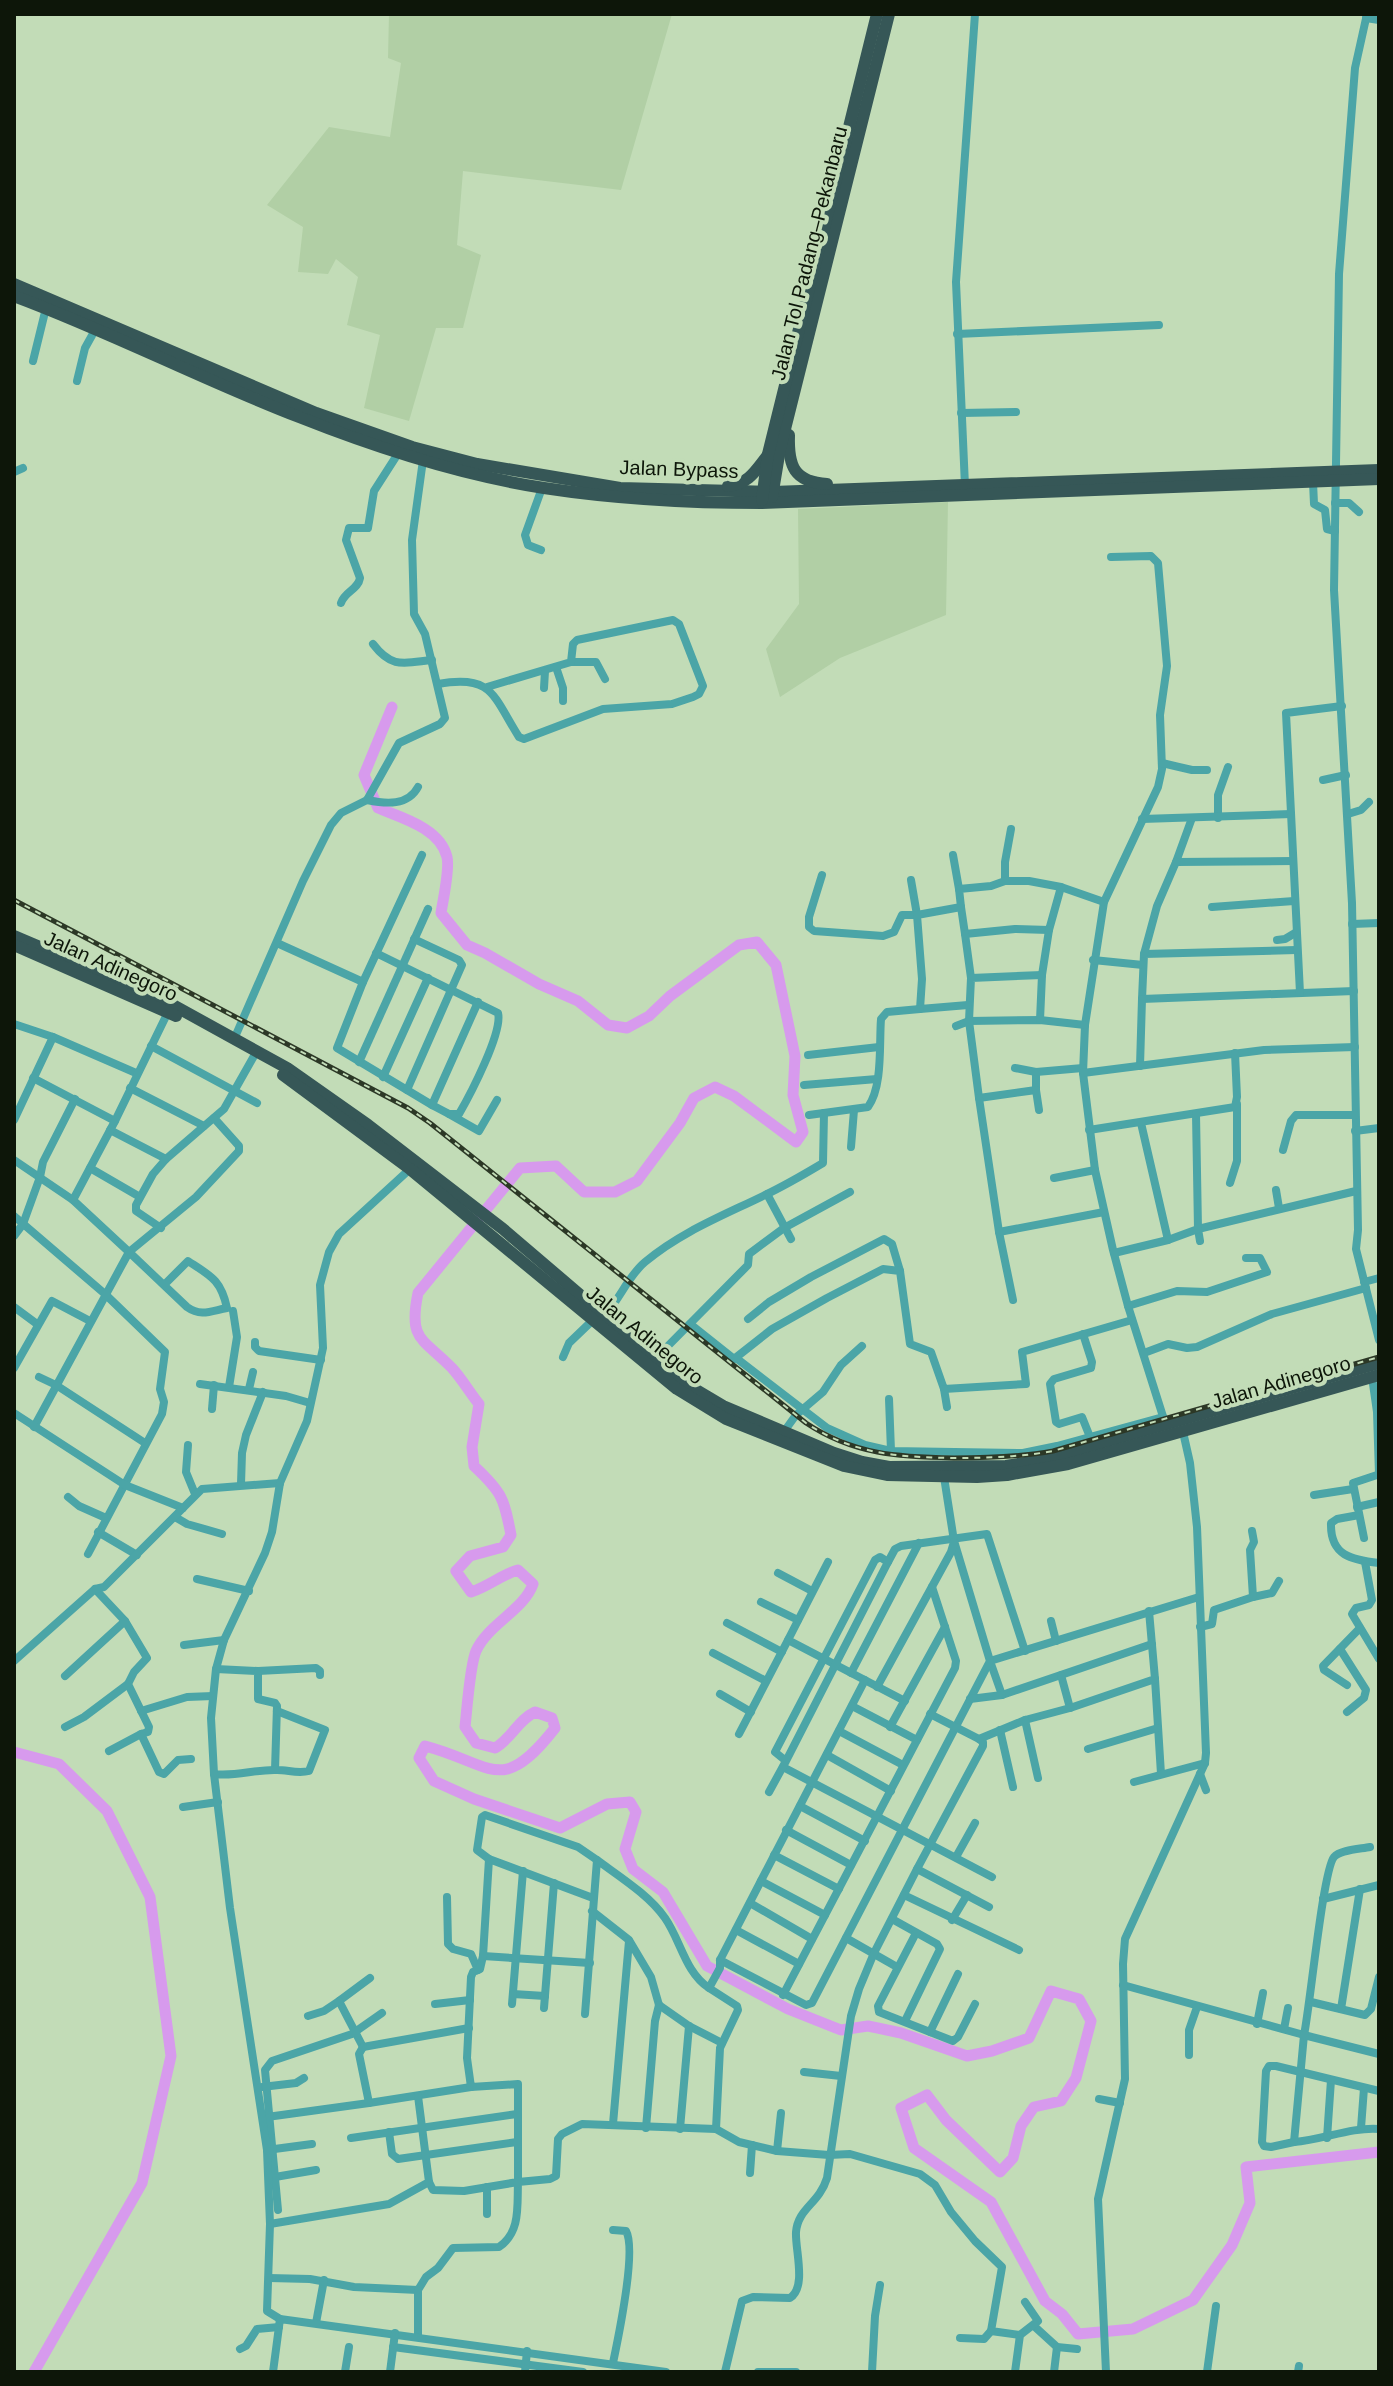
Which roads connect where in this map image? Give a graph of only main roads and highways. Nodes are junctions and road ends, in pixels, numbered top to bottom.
1 (877, 14) edge
2 (889, 14) edge
3 (14, 284) edge
4 (14, 296) edge
5 (789, 412) junction
6 (768, 454) junction
7 (1379, 470) edge
8 (1335, 476) junction
9 (1379, 479) edge
10 (681, 489) junction
11 (876, 489) junction
12 (1023, 489) junction
13 (767, 498) junction
14 (14, 936) edge
15 (14, 945) edge
16 (366, 1129) junction
17 (463, 1205) junction
18 (636, 1349) junction
19 (1379, 1363) edge
20 (1376, 1376) edge
21 (1094, 1449) junction

1 - 6 highway, Jalan Tol Padang–Pekanbaru
2 - 5 highway, Jalan Tol Padang–Pekanbaru
3 - 10 highway, Jalan Bypass
4 - 13 highway, Jalan Bypass
5 - 11 highway
5 - 13 highway, Jalan Tol Padang–Pekanbaru
6 - 10 highway
6 - 13 highway, Jalan Tol Padang–Pekanbaru
7 - 8 highway, Jalan Bypass
8 - 9 highway, Jalan Bypass
8 - 12 highway, Jalan Bypass
8 - 12 highway, Jalan Bypass
10 - 13 highway, Jalan Bypass
11 - 12 highway, Jalan Bypass
11 - 13 highway, Jalan Bypass
12 - 13 highway, Jalan Bypass
14 - 16 highway, Jalan Adinegoro
15 - 16 highway, Jalan Adinegoro
16 - 17 highway, Jalan Adinegoro
16 - 17 highway, Jalan Adinegoro
17 - 18 highway, Jalan Adinegoro
18 - 21 highway
18 - 21 highway, Jalan Adinegoro
19 - 21 highway
20 - 21 highway, Jalan Adinegoro

